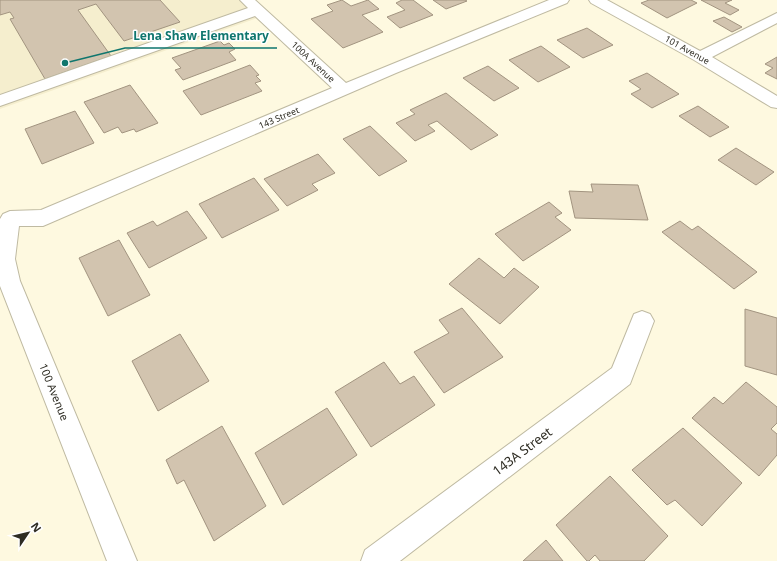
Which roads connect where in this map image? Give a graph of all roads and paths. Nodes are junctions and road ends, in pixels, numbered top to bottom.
1 (562, 0) edge
2 (596, 0) edge
3 (252, 5) edge
4 (777, 17) edge
5 (700, 57) junction
6 (344, 90) junction
7 (0, 101) edge
8 (777, 103) edge
9 (5, 213) edge
10 (642, 321) dead end
11 (122, 561) edge
12 (376, 561) edge

1 - 6 street, 143 Street
2 - 5 street, 101 Avenue
3 - 6 street, 100A Avenue
3 - 7 street
4 - 5 street
5 - 8 street, 101 Avenue
6 - 9 street, 143 Street
9 - 11 street, 100 Avenue
10 - 12 street, 143A Street

